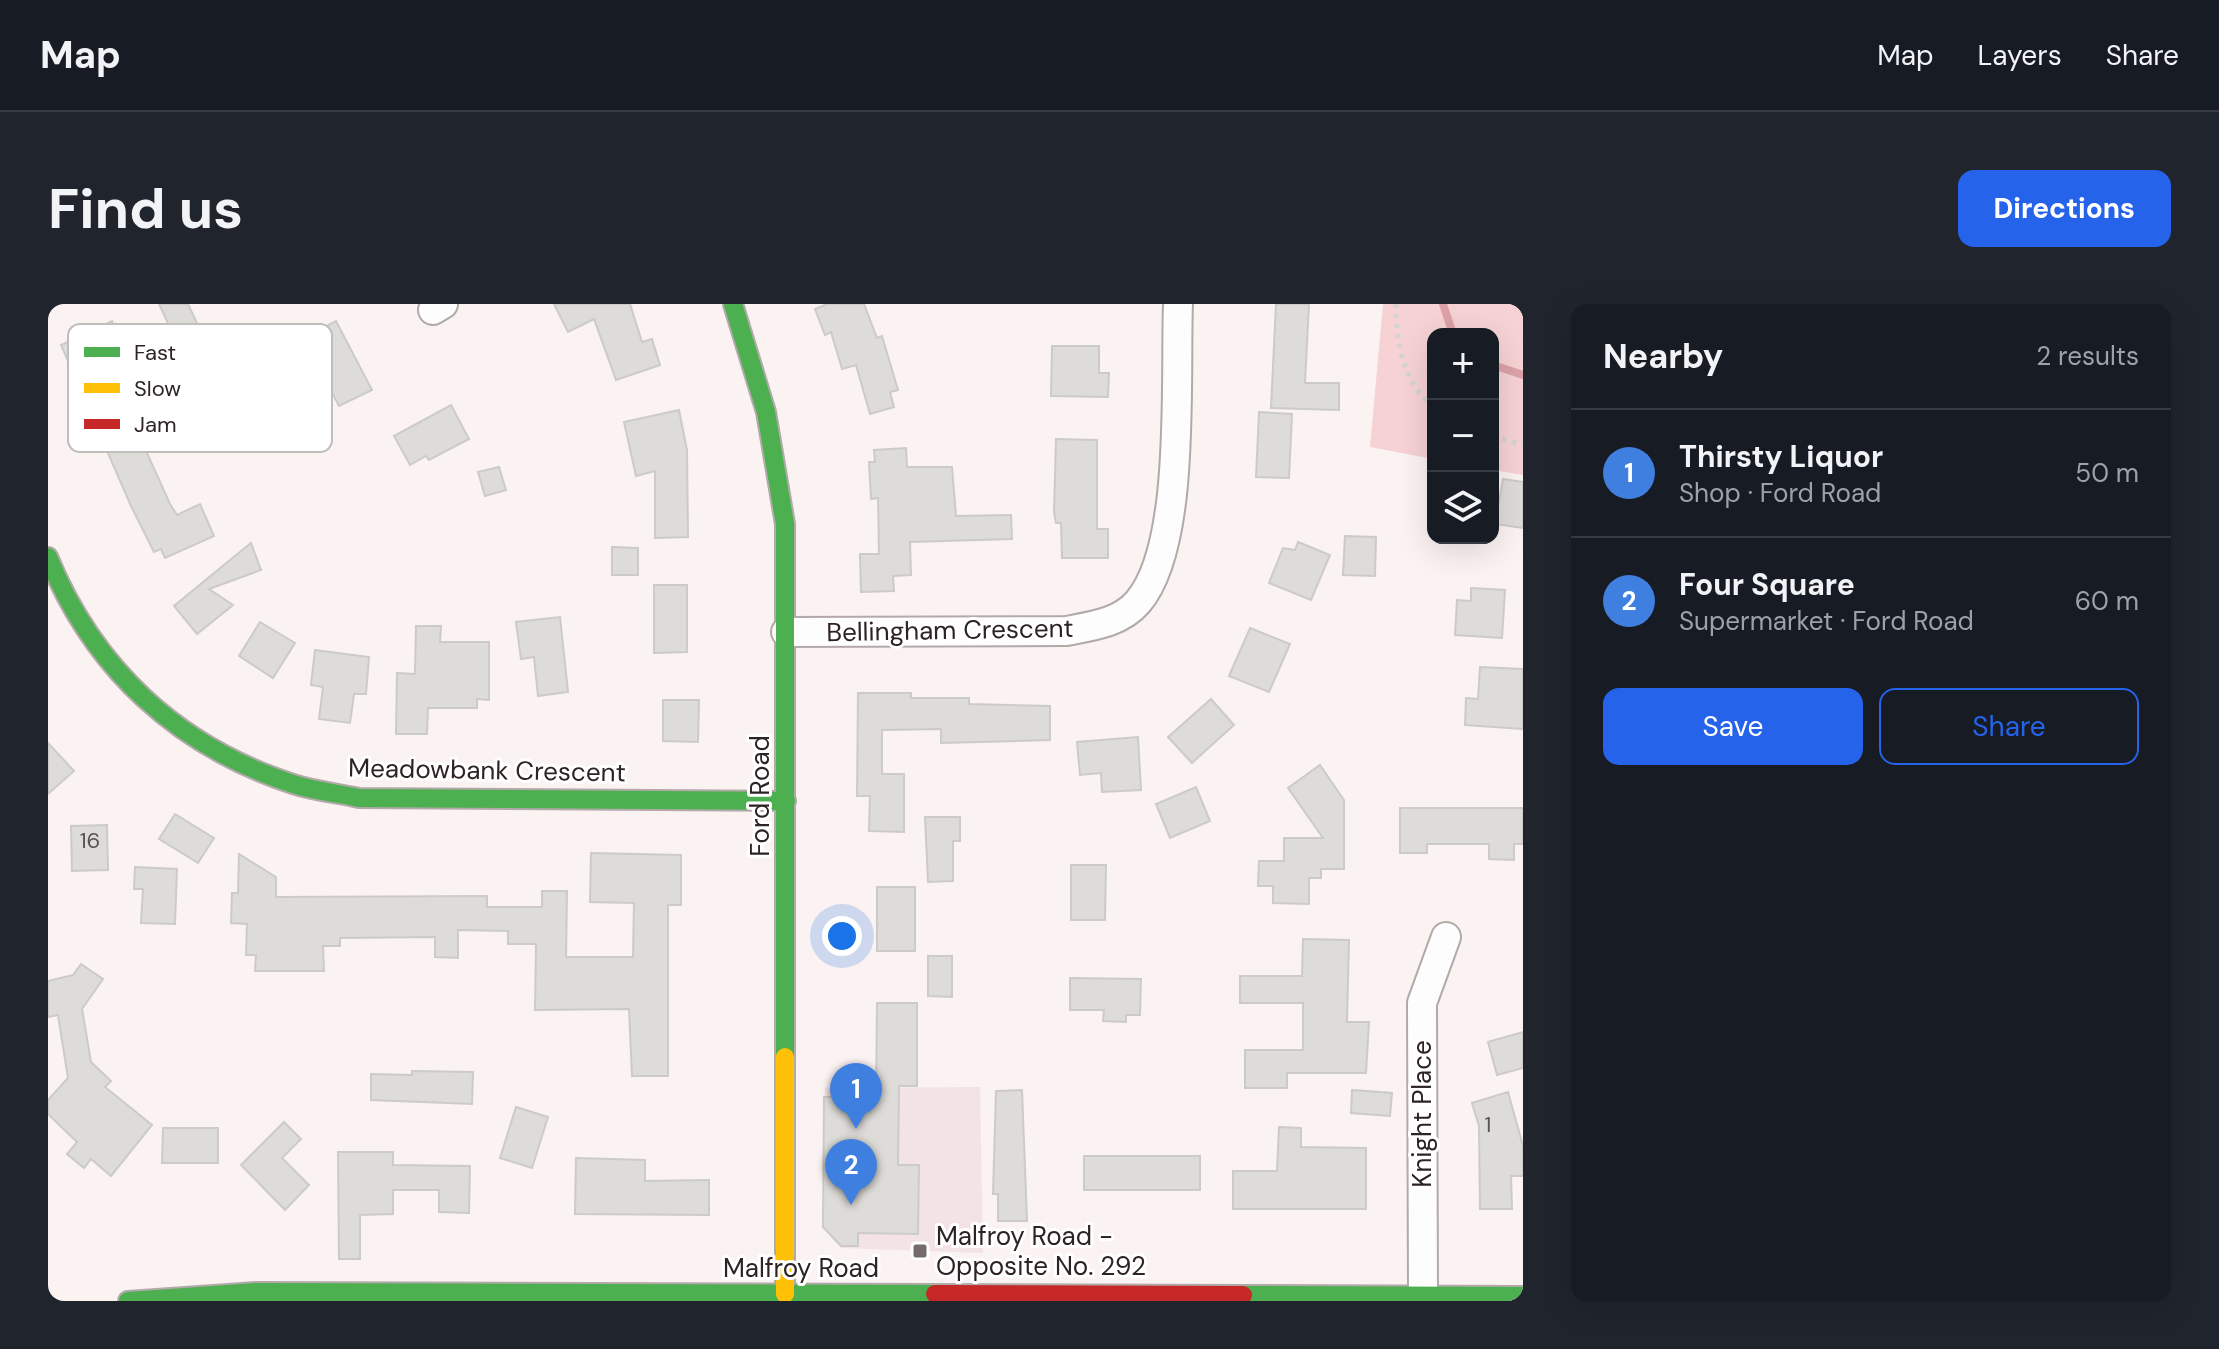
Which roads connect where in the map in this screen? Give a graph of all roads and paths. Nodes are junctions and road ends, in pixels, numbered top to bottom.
1 (733, 304) edge
2 (1178, 304) edge
3 (1396, 304) edge
4 (1428, 400) edge
5 (1499, 438) edge
6 (1523, 445) edge
7 (48, 557) edge
8 (786, 632) junction
9 (786, 801) junction
10 (1446, 937) dead end
11 (785, 1294) junction
12 (1423, 1295) junction
13 (1523, 1296) edge
14 (1007, 1297) edge
15 (128, 1301) edge

1 - 8 street, Ford Road
2 - 8 street, Bellingham Crescent
3 - 4 path
5 - 6 path
7 - 9 street, Meadowbank Crescent
8 - 9 street, Ford Road
9 - 11 street, Ford Road
10 - 12 street, Knight Place
11 - 14 street, Malfroy Road
11 - 15 street, Malfroy Road
12 - 13 street, Malfroy Road
12 - 14 street, Malfroy Road

